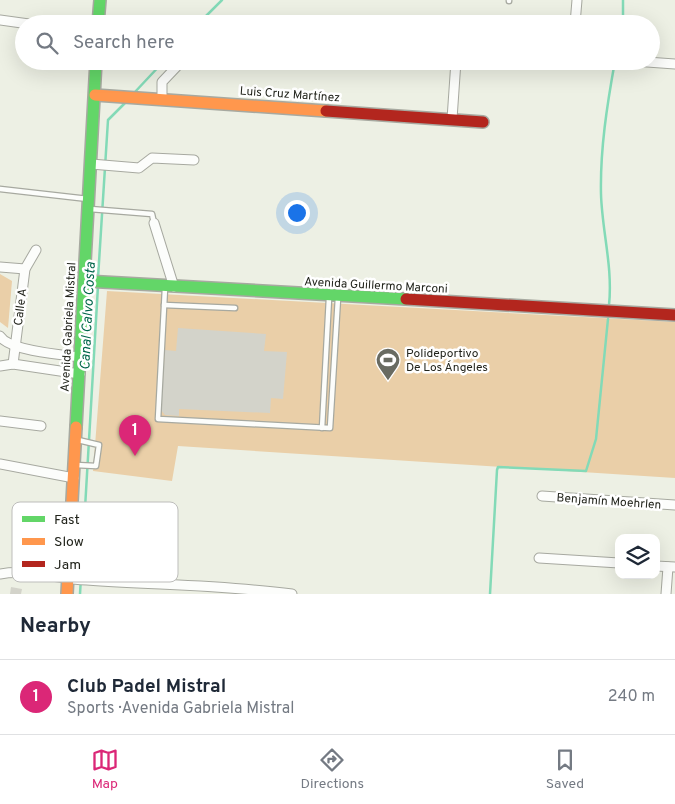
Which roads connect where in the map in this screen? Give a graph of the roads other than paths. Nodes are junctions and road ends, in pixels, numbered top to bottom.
1 (100, 0) edge
2 (577, 0) edge
3 (99, 15) edge
4 (576, 15) edge
5 (0, 20) edge
6 (15, 22) edge
7 (660, 63) edge
8 (675, 64) edge
9 (95, 70) edge
10 (173, 70) edge
11 (455, 70) edge
12 (94, 96) junction
13 (162, 99) junction
14 (452, 119) junction
15 (483, 122) dead end
16 (194, 160) dead end
17 (95, 165) junction
18 (0, 188) edge
19 (91, 206) junction
20 (154, 223) joint
21 (36, 250) dead end
22 (0, 267) edge
23 (25, 269) junction
24 (93, 281) junction
25 (170, 287) junction
26 (333, 297) junction
27 (164, 305) junction
28 (235, 308) dead end
29 (672, 314) edge
30 (0, 336) edge
31 (15, 346) junction
32 (80, 357) junction
33 (13, 364) junction
34 (0, 366) edge
35 (80, 374) junction
36 (0, 422) edge
37 (41, 426) dead end
38 (322, 428) junction
39 (80, 440) junction
40 (0, 464) edge
41 (78, 465) junction
42 (74, 478) junction
43 (542, 496) dead end
44 (73, 502) edge
45 (675, 505) edge
46 (539, 558) dead end
47 (615, 563) edge
48 (671, 567) edge
49 (71, 582) edge
50 (111, 582) edge
51 (67, 594) edge
52 (292, 594) edge
53 (666, 594) edge

1 - 3 main road
2 - 4 street
5 - 6 street
7 - 8 street
9 - 12 main road, Avenida Gabriela Mistral
10 - 13 street
11 - 14 street
12 - 13 main road, Luis Cruz Martínez
12 - 17 main road, Avenida Gabriela Mistral
13 - 14 main road, Luis Cruz Martínez
14 - 15 main road, Luis Cruz Martínez
16 - 17 street
17 - 19 main road, Avenida Gabriela Mistral
18 - 19 lane
19 - 20 lane
19 - 24 main road, Avenida Gabriela Mistral
20 - 25 street
21 - 23 street, Calle A
22 - 23 street
23 - 31 street, Calle A
24 - 25 main road, Avenida Guillermo Marconi
24 - 32 main road, Avenida Gabriela Mistral
25 - 26 main road, Avenida Guillermo Marconi
25 - 27 lane
26 - 29 main road, Avenida Guillermo Marconi
26 - 38 lane
26 - 38 lane
27 - 28 lane
27 - 38 lane
30 - 31 street, Calle A
31 - 32 street, Calle A
31 - 33 street, Calle A
32 - 35 main road, Avenida Gabriela Mistral
33 - 34 street
33 - 35 street
35 - 39 main road, Avenida Gabriela Mistral
36 - 37 street
39 - 41 main road, Avenida Gabriela Mistral
39 - 41 lane
40 - 42 street
41 - 42 main road, Avenida Gabriela Mistral
42 - 44 main road, Avenida Gabriela Mistral
43 - 45 street, Benjamín Moehrlen
46 - 47 street
48 - 53 street
49 - 51 main road, Avenida Gabriela Mistral
50 - 52 street

